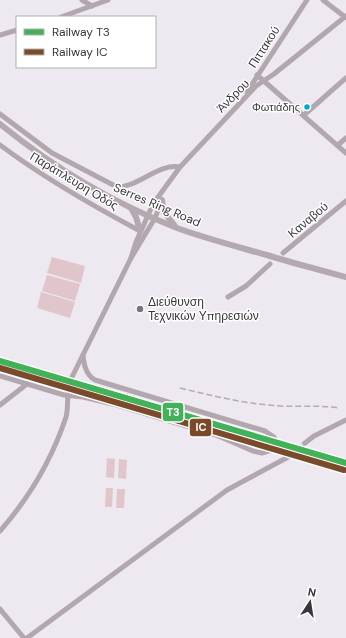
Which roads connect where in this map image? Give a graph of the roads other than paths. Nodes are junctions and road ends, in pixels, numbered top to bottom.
1 (82, 0) edge
2 (108, 0) edge
3 (307, 0) edge
4 (323, 0) edge
5 (92, 6) junction
6 (64, 16) edge
7 (345, 16) edge
8 (16, 30) edge
9 (0, 35) edge
10 (257, 75) junction
11 (346, 78) edge
12 (264, 80) junction
13 (238, 106) junction
14 (0, 114) edge
15 (304, 115) junction
16 (0, 124) edge
17 (346, 138) edge
18 (0, 145) edge
19 (338, 146) junction
20 (346, 153) edge
21 (180, 167) junction
22 (165, 188) junction
23 (162, 200) junction
24 (346, 201) edge
25 (130, 207) junction
26 (147, 215) junction
27 (155, 218) junction
28 (176, 227) junction
29 (140, 231) junction
30 (283, 253) dead end
31 (131, 258) junction
32 (270, 264) dead end
33 (346, 277) edge
34 (228, 297) dead end
35 (83, 355) junction
36 (0, 376) edge
37 (72, 377) dead end
38 (27, 384) junction
39 (70, 384) dead end
40 (67, 395) junction
41 (0, 405) edge
42 (346, 420) edge
43 (305, 443) tunnel mouth
44 (270, 450) junction
45 (290, 456) tunnel mouth
46 (346, 470) edge
47 (0, 531) edge
48 (0, 608) edge
49 (24, 638) edge
50 (27, 638) edge

1 - 5 street
2 - 5 street
3 - 10 street, Πιττακού
4 - 7 street
5 - 6 street
7 - 12 street, Άνδρου
8 - 9 street
10 - 12 street
10 - 13 street, Πιττακού
11 - 15 street
12 - 13 street, Άνδρου
12 - 15 street
13 - 21 street, Άνδρου
14 - 21 street
15 - 19 street
16 - 25 main road, Serres Ring Road
17 - 19 street
18 - 29 street, Παράπλευρη Οδός
19 - 20 street
21 - 22 street, Άνδρου
22 - 23 street
22 - 26 street, Άνδρου
23 - 27 street
23 - 28 main road
24 - 30 street, Καναβού
25 - 26 main road, Serres Ring Road
25 - 29 main road
26 - 27 main road, Serres Ring Road
26 - 29 street, Άνδρου
27 - 28 main road, Serres Ring Road
27 - 31 street
28 - 33 main road, Serres Ring Road, bridge
29 - 31 street, Άνδρου
31 - 35 street
32 - 34 street
35 - 37 street
35 - 44 street
36 - 38 street
38 - 40 street
38 - 41 street
39 - 40 street
40 - 44 street
40 - 47 street
42 - 43 street
44 - 46 street
45 - 50 street
48 - 49 street

